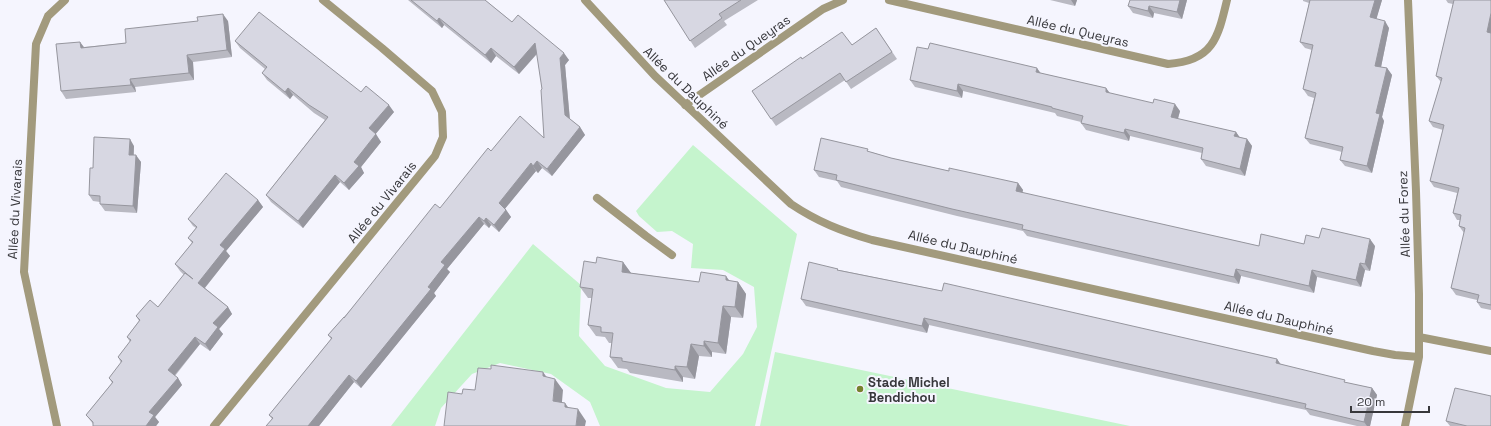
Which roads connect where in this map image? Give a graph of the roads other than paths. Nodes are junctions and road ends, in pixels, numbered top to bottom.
1 (65, 0) edge
2 (323, 0) edge
3 (585, 0) edge
4 (843, 0) edge
5 (889, 0) edge
6 (1227, 0) edge
7 (1408, 0) edge
8 (685, 105) junction
9 (597, 198) dead end
10 (672, 255) dead end
11 (1419, 337) junction
12 (1491, 351) edge
13 (1419, 357) junction
14 (57, 426) edge
15 (214, 426) edge
16 (1405, 426) edge

1 - 14 street, Allée du Vivarais
2 - 15 street, Allée du Vivarais
3 - 8 street, Allée du Dauphiné
4 - 8 street, Allée du Queyras
5 - 6 street, Allée du Queyras
7 - 11 street, Allée du Forez
8 - 13 street, Allée du Dauphiné
9 - 10 street
11 - 12 street
11 - 13 street, Allée du Forez
13 - 16 street, Allée du Forez

